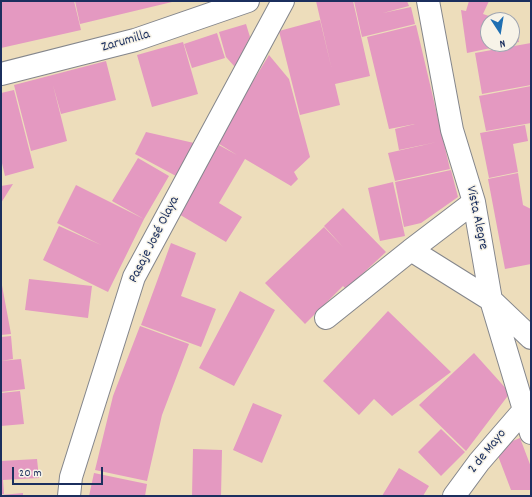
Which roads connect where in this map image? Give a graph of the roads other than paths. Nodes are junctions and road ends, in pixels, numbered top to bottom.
1 (248, 1) edge
2 (283, 1) edge
3 (428, 1) edge
4 (1, 74) edge
5 (474, 202) junction
6 (410, 250) junction
7 (491, 300) junction
8 (326, 318) dead end
9 (531, 338) edge
10 (524, 410) junction
11 (531, 433) edge
12 (69, 496) edge
13 (454, 496) edge

1 - 4 street, Zarumilla
2 - 12 street, Pasaje José Olaya
3 - 5 street, Vista Alegre
5 - 6 street
5 - 7 street, Vista Alegre
6 - 7 street
6 - 8 street
7 - 9 street
7 - 10 street, Vista Alegre
10 - 11 street, Vista Alegre
10 - 13 street, 2 de Mayo

